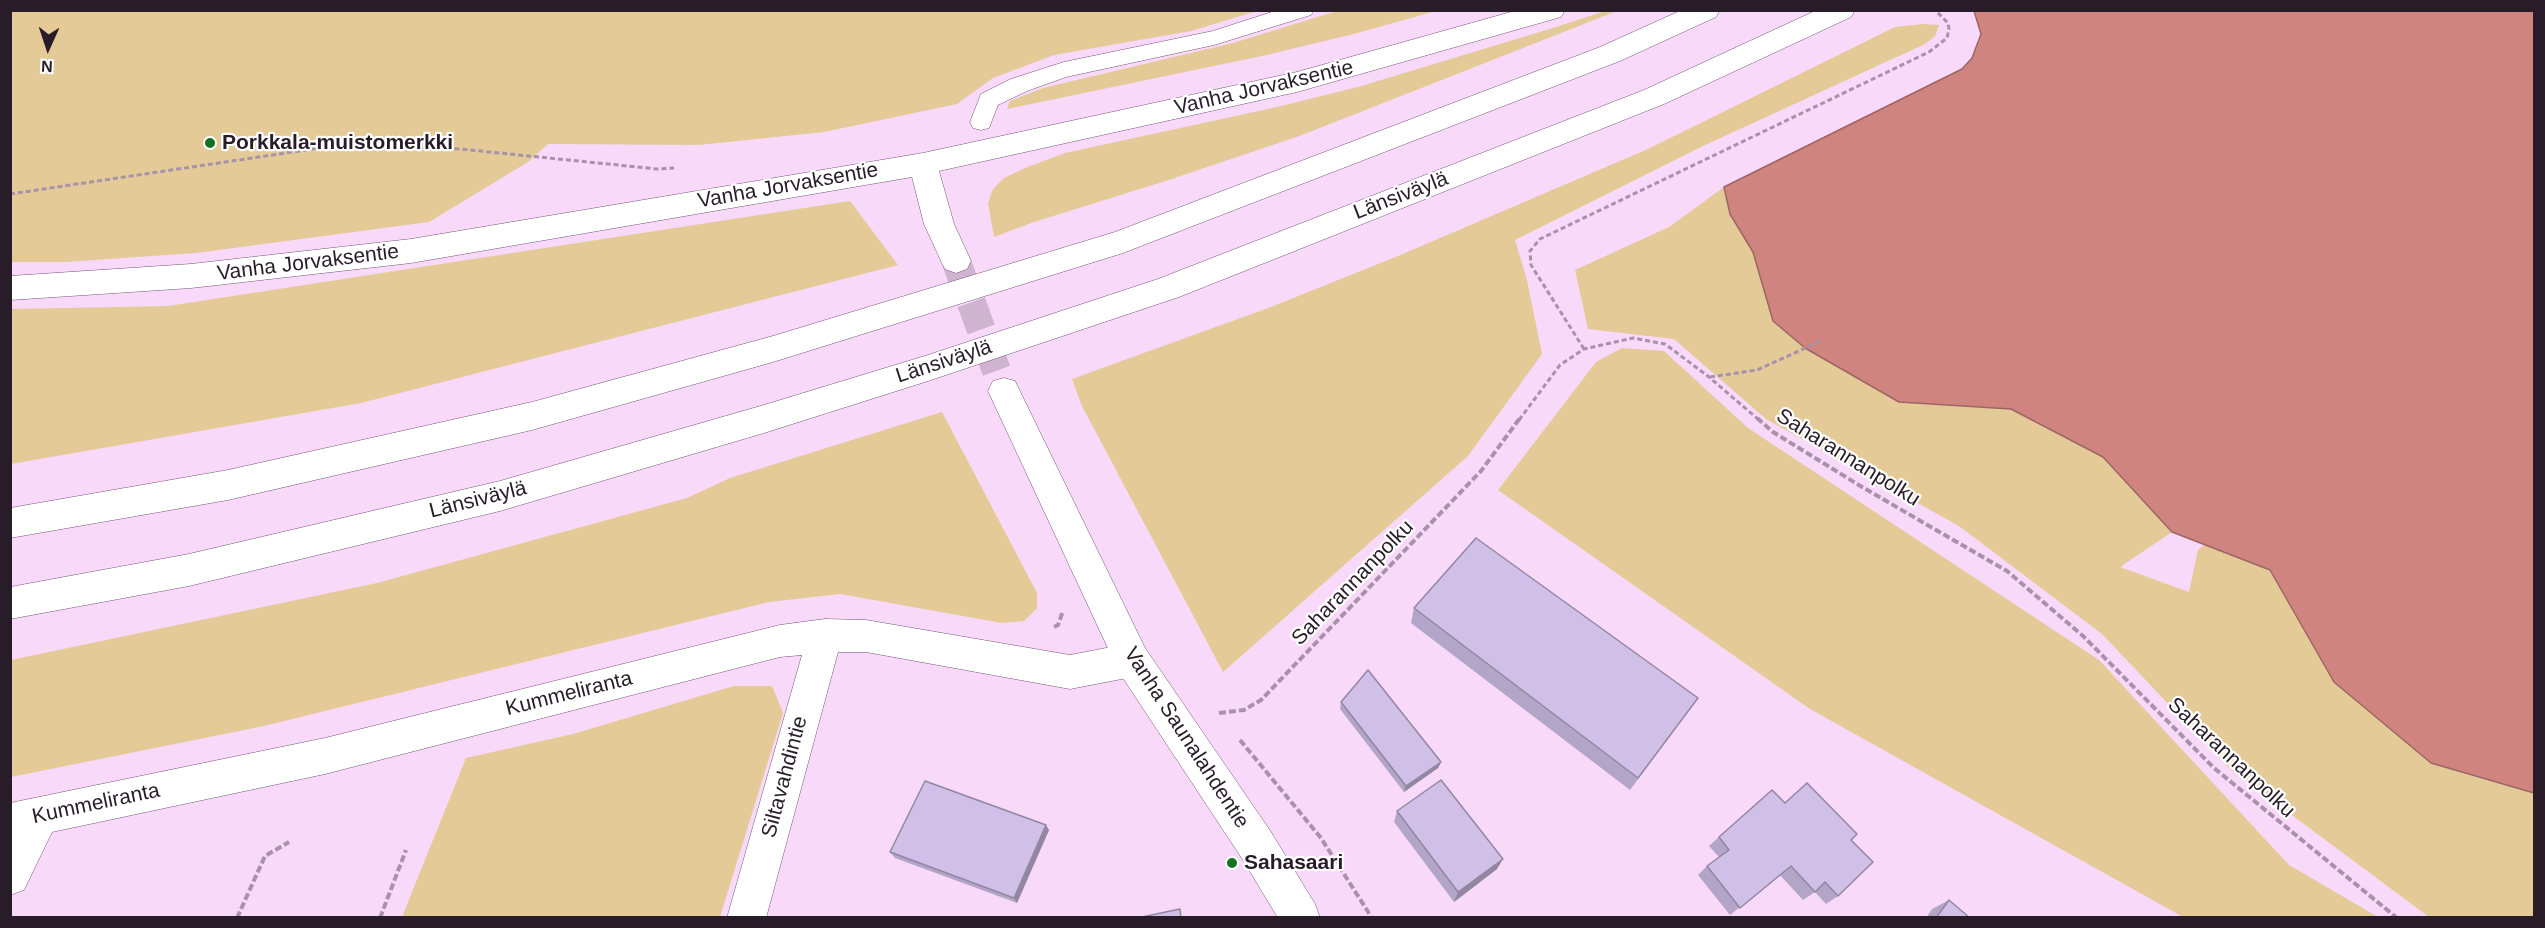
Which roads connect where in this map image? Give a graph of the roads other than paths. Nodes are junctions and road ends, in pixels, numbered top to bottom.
1 (1304, 10) edge
2 (1552, 10) edge
3 (1707, 10) edge
4 (1842, 10) edge
5 (981, 122) dead end
6 (923, 164) junction
7 (956, 261) tunnel mouth
8 (10, 288) edge
9 (1004, 391) tunnel mouth
10 (10, 523) edge
11 (10, 603) edge
12 (825, 636) junction
13 (1132, 660) junction
14 (25, 819) edge
15 (10, 876) edge
16 (746, 918) edge
17 (1301, 918) edge

1 - 5 lane
2 - 6 main road, Vanha Jorvaksentie
3 - 10 main road
4 - 11 main road, Länsiväylä
6 - 7 main road
6 - 8 main road, Vanha Jorvaksentie
9 - 13 main road, Vanha Saunalahdentie
12 - 13 main road, Kummeliranta
12 - 14 main road, Kummeliranta
12 - 16 main road, Siltavahdintie
13 - 17 main road, Vanha Saunalahdentie
14 - 15 main road

